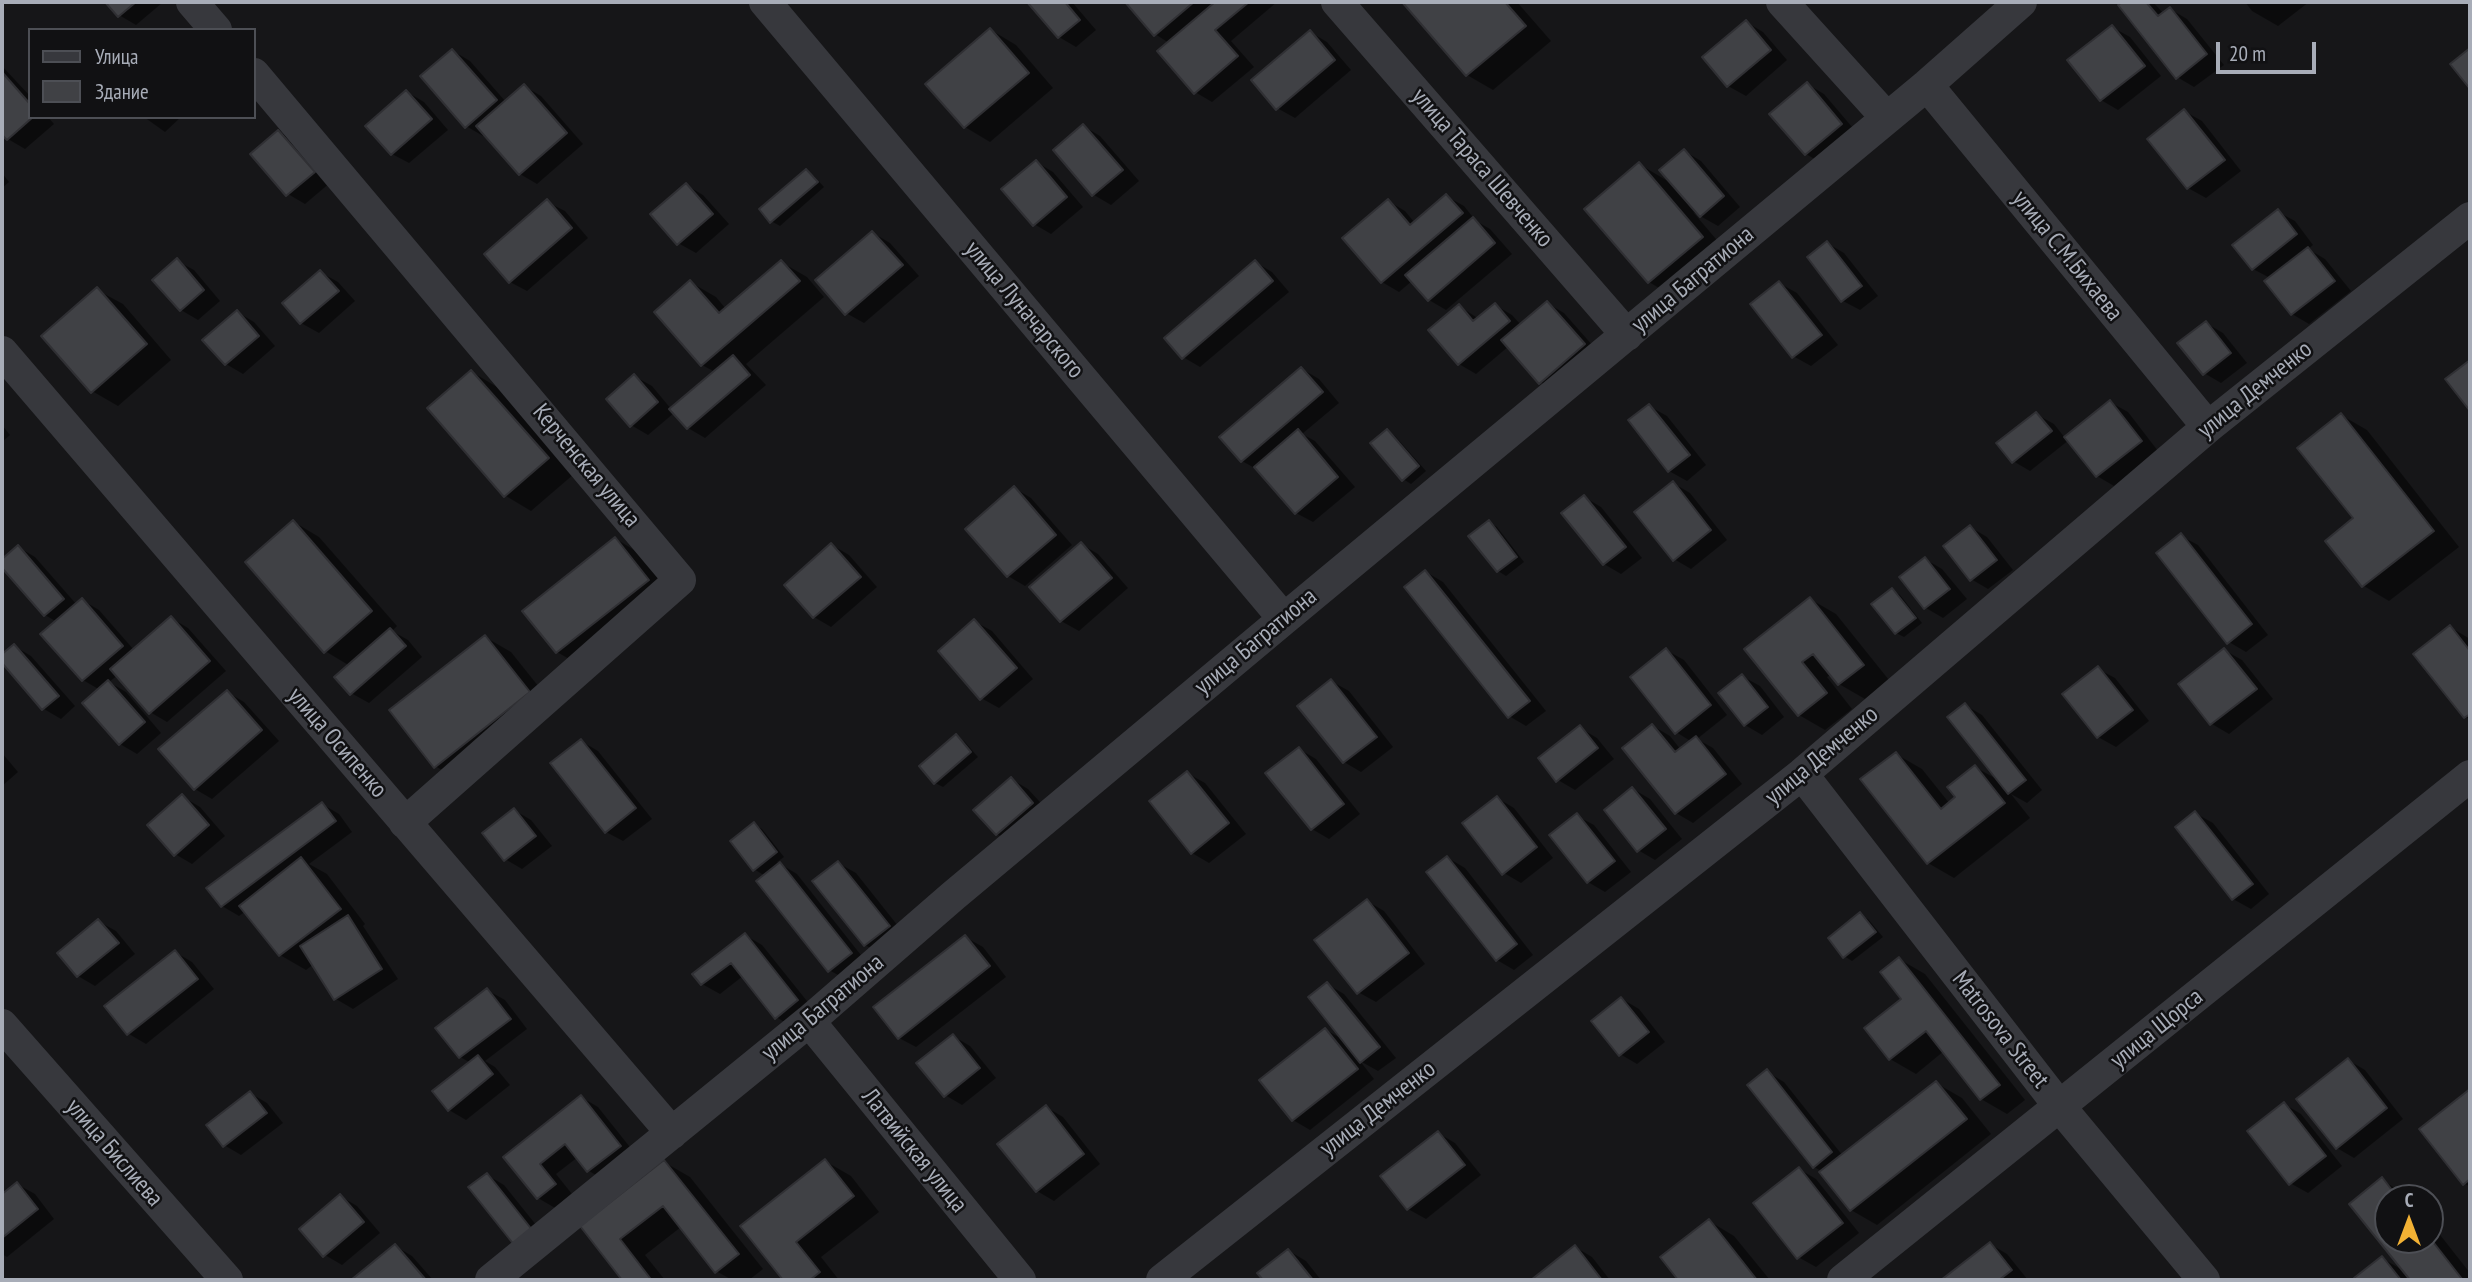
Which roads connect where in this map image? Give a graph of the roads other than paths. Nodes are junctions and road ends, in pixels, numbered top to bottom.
1 (192, 2) edge
2 (765, 2) edge
3 (1337, 2) edge
4 (1783, 2) edge
5 (2021, 2) edge
6 (214, 28) edge
7 (256, 76) edge
8 (1927, 85) junction
9 (1887, 118) junction
10 (2470, 218) edge
11 (1627, 335) junction
12 (2, 352) edge
13 (2208, 426) junction
14 (1284, 619) junction
15 (1802, 774) junction
16 (2470, 776) edge
17 (405, 823) junction
18 (809, 1021) junction
19 (2, 1025) edge
20 (2060, 1107) junction
21 (671, 1133) junction
22 (226, 1280) edge
23 (491, 1280) edge
24 (1020, 1280) edge
25 (1161, 1280) edge
26 (1843, 1280) edge
27 (2204, 1280) edge

1 - 6 street
2 - 14 street, улица Луначарского
3 - 11 street, улица Тараса Шевченко
4 - 9 street
5 - 8 street, улица Багратиона
7 - 17 street, Керченская улица
8 - 9 street, улица Багратиона
8 - 13 street, улица С.М.Бихаева
9 - 11 street, улица Багратиона
10 - 13 street, улица Демченко
11 - 14 street, улица Багратиона
12 - 17 street, улица Осипенко
13 - 15 street, улица Демченко
14 - 18 street, улица Багратиона
15 - 20 street, Matrosova Street
15 - 25 street, улица Демченко
16 - 20 street, улица Щорса
17 - 21 street, улица Осипенко
18 - 21 street, улица Багратиона
18 - 24 street, Латвийская улица
19 - 22 street, улица Бислиева
20 - 26 street, улица Щорса
20 - 27 street, Matrosova Street
21 - 23 street, улица Багратиона

